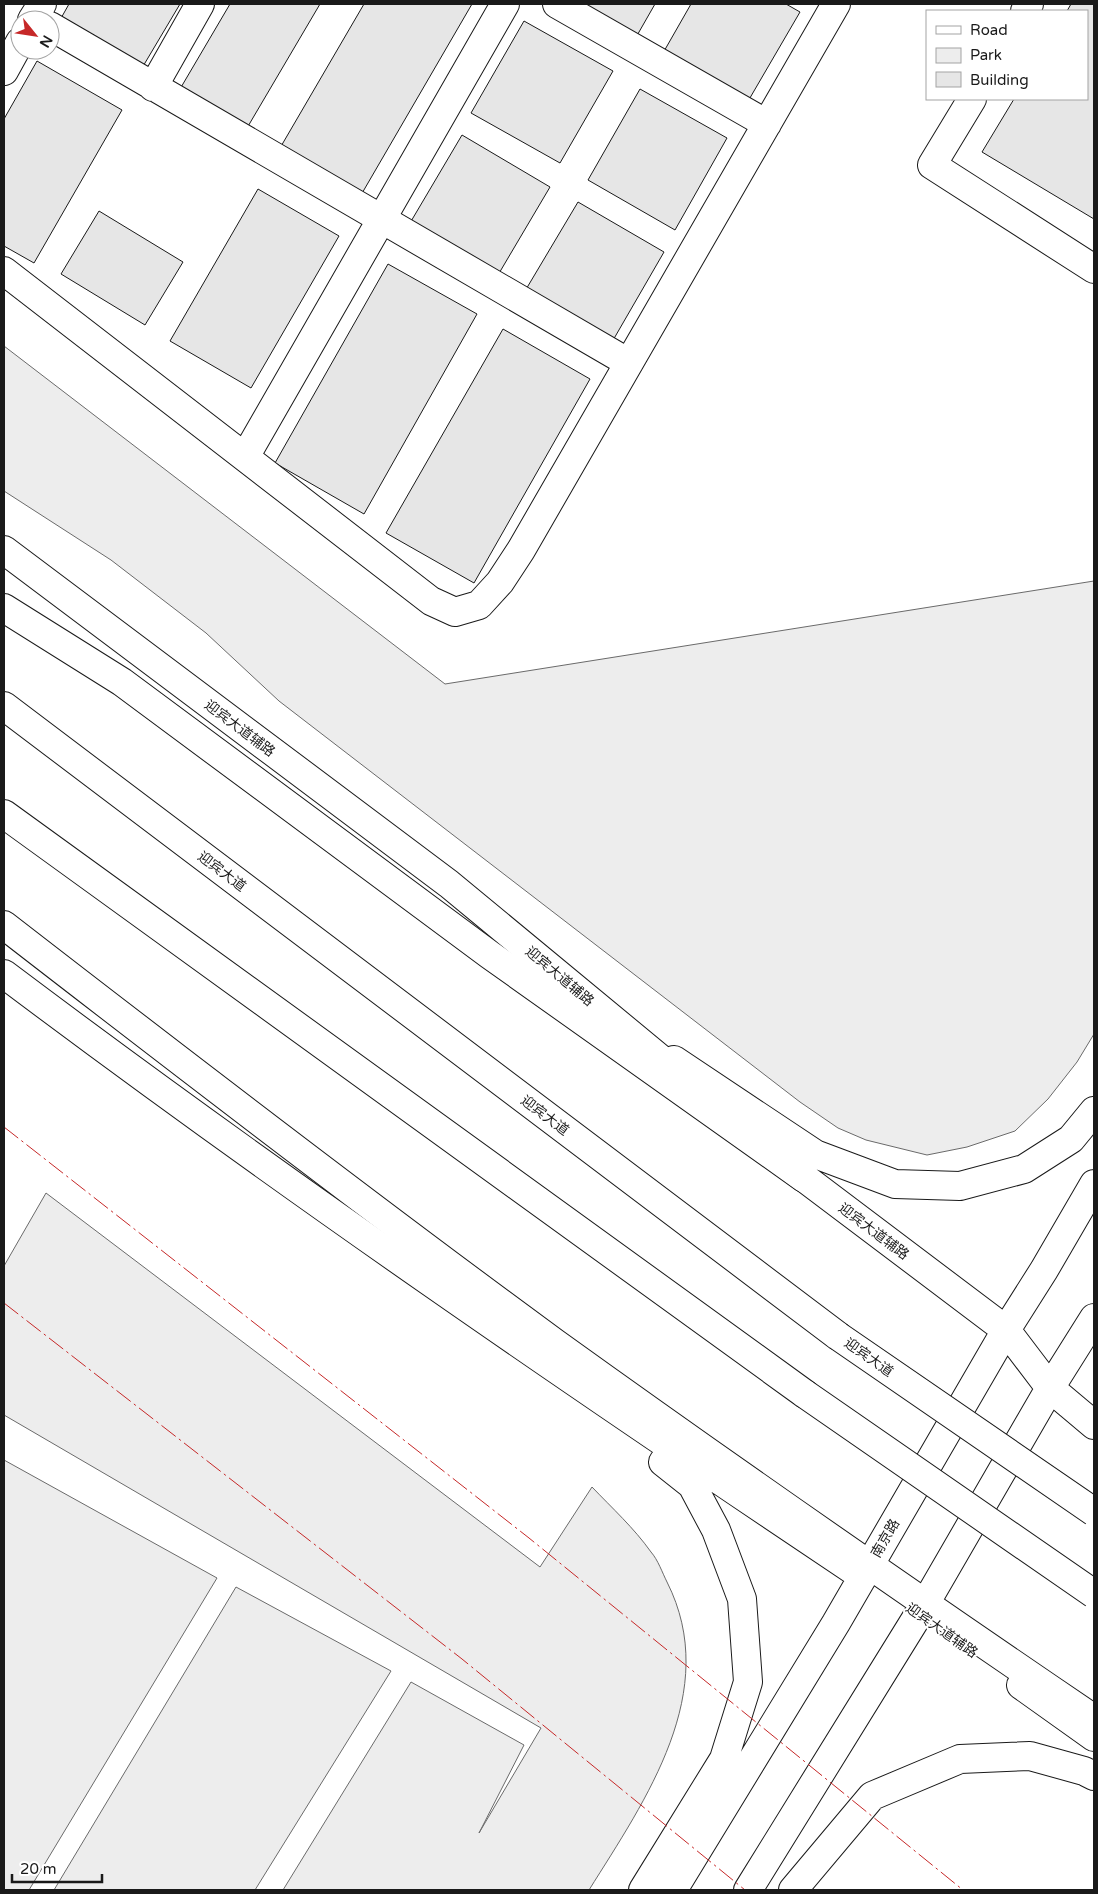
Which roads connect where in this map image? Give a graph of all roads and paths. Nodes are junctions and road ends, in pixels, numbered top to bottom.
1 (200, 4) edge
2 (506, 4) edge
3 (557, 4) edge
4 (836, 4) edge
5 (60, 30) edge
6 (153, 87) junction
7 (971, 100) edge
8 (767, 124) junction
9 (380, 219) junction
10 (1094, 269) edge
11 (4, 271) edge
12 (629, 363) junction
13 (244, 457) junction
14 (4, 550) edge
15 (4, 608) edge
16 (4, 706) edge
17 (4, 814) edge
18 (4, 925) edge
19 (4, 974) edge
20 (605, 1014) junction
21 (1094, 1111) edge
22 (804, 1178) junction
23 (1094, 1184) edge
24 (1094, 1318) edge
25 (1006, 1330) junction
26 (505, 1333) junction
27 (1050, 1388) junction
28 (1094, 1425) edge
29 (1094, 1512) edge
30 (866, 1571) junction
31 (1094, 1594) edge
32 (922, 1609) junction
33 (1094, 1719) edge
34 (1094, 1737) edge
35 (1094, 1776) edge
36 (643, 1890) edge
37 (673, 1890) edge
38 (748, 1890) edge
39 (793, 1890) edge

1 - 6 main road
2 - 9 main road
3 - 8 main road
4 - 8 main road
5 - 6 main road
6 - 9 main road
7 - 10 main road
8 - 12 main road
9 - 12 main road
9 - 13 main road
11 - 13 main road
12 - 13 main road
14 - 20 main road, 迎宾大道辅路
15 - 22 main road
16 - 29 main road, 迎宾大道, bridge
17 - 31 main road, bridge
18 - 30 main road
19 - 26 main road
20 - 21 main road
20 - 22 main road, 迎宾大道辅路
22 - 25 main road, 迎宾大道辅路
23 - 25 main road, 南京路
24 - 27 main road
25 - 27 main road, 迎宾大道辅路
25 - 30 main road, 南京路
26 - 30 main road
26 - 36 main road
27 - 28 main road, 迎宾大道辅路
27 - 32 main road
30 - 32 main road
30 - 37 main road, 南京路
32 - 33 main road
32 - 34 main road, 迎宾大道辅路
32 - 38 main road
35 - 39 main road

